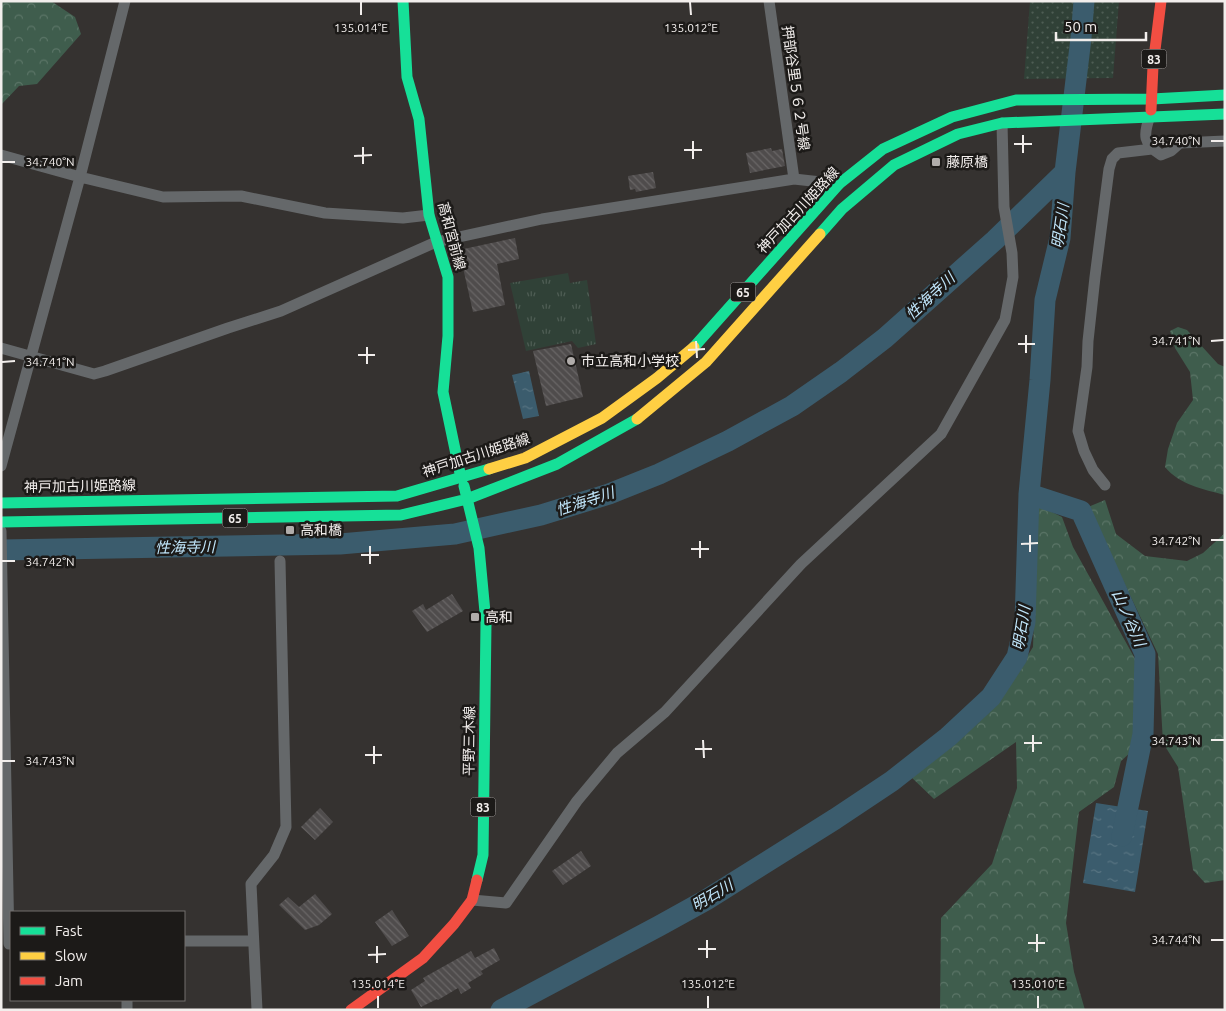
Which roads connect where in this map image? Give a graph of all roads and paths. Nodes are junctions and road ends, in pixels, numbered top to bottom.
1 (125, 1) edge
2 (403, 1) edge
3 (769, 1) edge
4 (1161, 1) edge
5 (1225, 95) edge
6 (1152, 99) junction
7 (1225, 114) edge
8 (1150, 116) junction
9 (1008, 122) junction
10 (1225, 142) edge
11 (1152, 149) junction
12 (1, 155) edge
13 (80, 177) junction
14 (794, 179) junction
15 (839, 184) junction
16 (429, 215) junction
17 (436, 242) junction
18 (1, 348) edge
19 (32, 356) junction
20 (1, 466) edge
21 (461, 478) junction
22 (1105, 485) dead end
23 (467, 499) junction
24 (1, 503) edge
25 (1, 522) edge
26 (1, 531) edge
27 (280, 561) dead end
28 (2, 566) edge
29 (472, 900) junction
30 (253, 940) junction
31 (185, 941) edge
32 (7, 944) edge
33 (257, 1010) edge
34 (351, 1010) edge

1 - 13 street
2 - 16 main road, 高和宮前線
3 - 14 street, 押部谷里５６２号線
4 - 6 main road, 83
5 - 6 main road, 神戸加古川姫路線 / 65
6 - 8 main road, 83
6 - 15 main road, 神戸加古川姫路線 / 65
7 - 8 main road, 65
8 - 9 main road, 65
8 - 11 street
9 - 23 main road, 65
9 - 29 street
10 - 11 street
11 - 22 street
12 - 13 street
13 - 16 street
13 - 19 street
14 - 15 street
14 - 17 street
15 - 21 main road, 神戸加古川姫路線 / 65
16 - 17 main road, 高和宮前線
17 - 19 street
17 - 21 main road, 高和宮前線
18 - 19 street
19 - 20 street
21 - 23 main road, 平野三木線 / 83
21 - 24 main road, 神戸加古川姫路線 / 65
23 - 25 main road, 65
23 - 29 main road, 平野三木線 / 83
26 - 28 street
27 - 30 street
28 - 32 street
29 - 34 main road, 平野三木線 / 83
30 - 31 street
30 - 33 street

